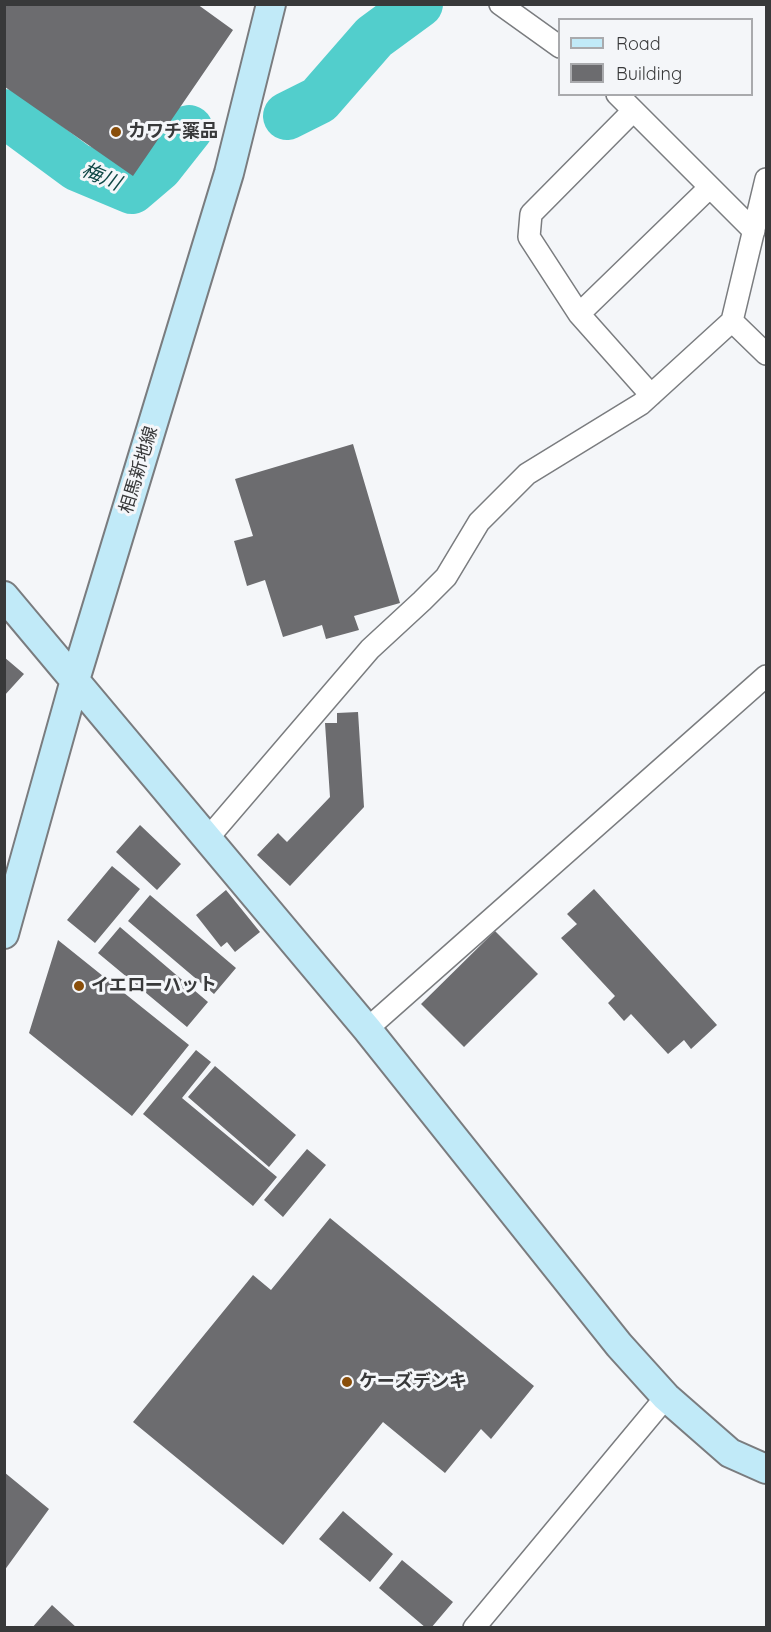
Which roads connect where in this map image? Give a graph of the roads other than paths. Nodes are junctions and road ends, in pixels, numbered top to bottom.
1 (271, 4) edge
2 (502, 6) edge
3 (558, 45) edge
4 (619, 96) edge
5 (633, 111) junction
6 (766, 179) edge
7 (710, 188) junction
8 (754, 231) junction
9 (579, 314) junction
10 (732, 321) junction
11 (766, 354) edge
12 (651, 395) junction
13 (4, 596) edge
14 (766, 676) edge
15 (75, 680) junction
16 (208, 838) junction
17 (4, 934) edge
18 (367, 1029) junction
19 (666, 1397) junction
20 (766, 1469) edge
21 (474, 1628) edge

1 - 15 street, 相馬新地線
2 - 3 street
4 - 5 street
5 - 7 street
5 - 9 street
6 - 8 street
7 - 8 street
7 - 9 street
8 - 10 street
9 - 12 street
10 - 11 street
10 - 12 street
12 - 16 street
13 - 15 street
14 - 18 street
15 - 16 street
15 - 17 street, 相馬新地線
16 - 18 street
18 - 19 street
19 - 20 street
19 - 21 street

